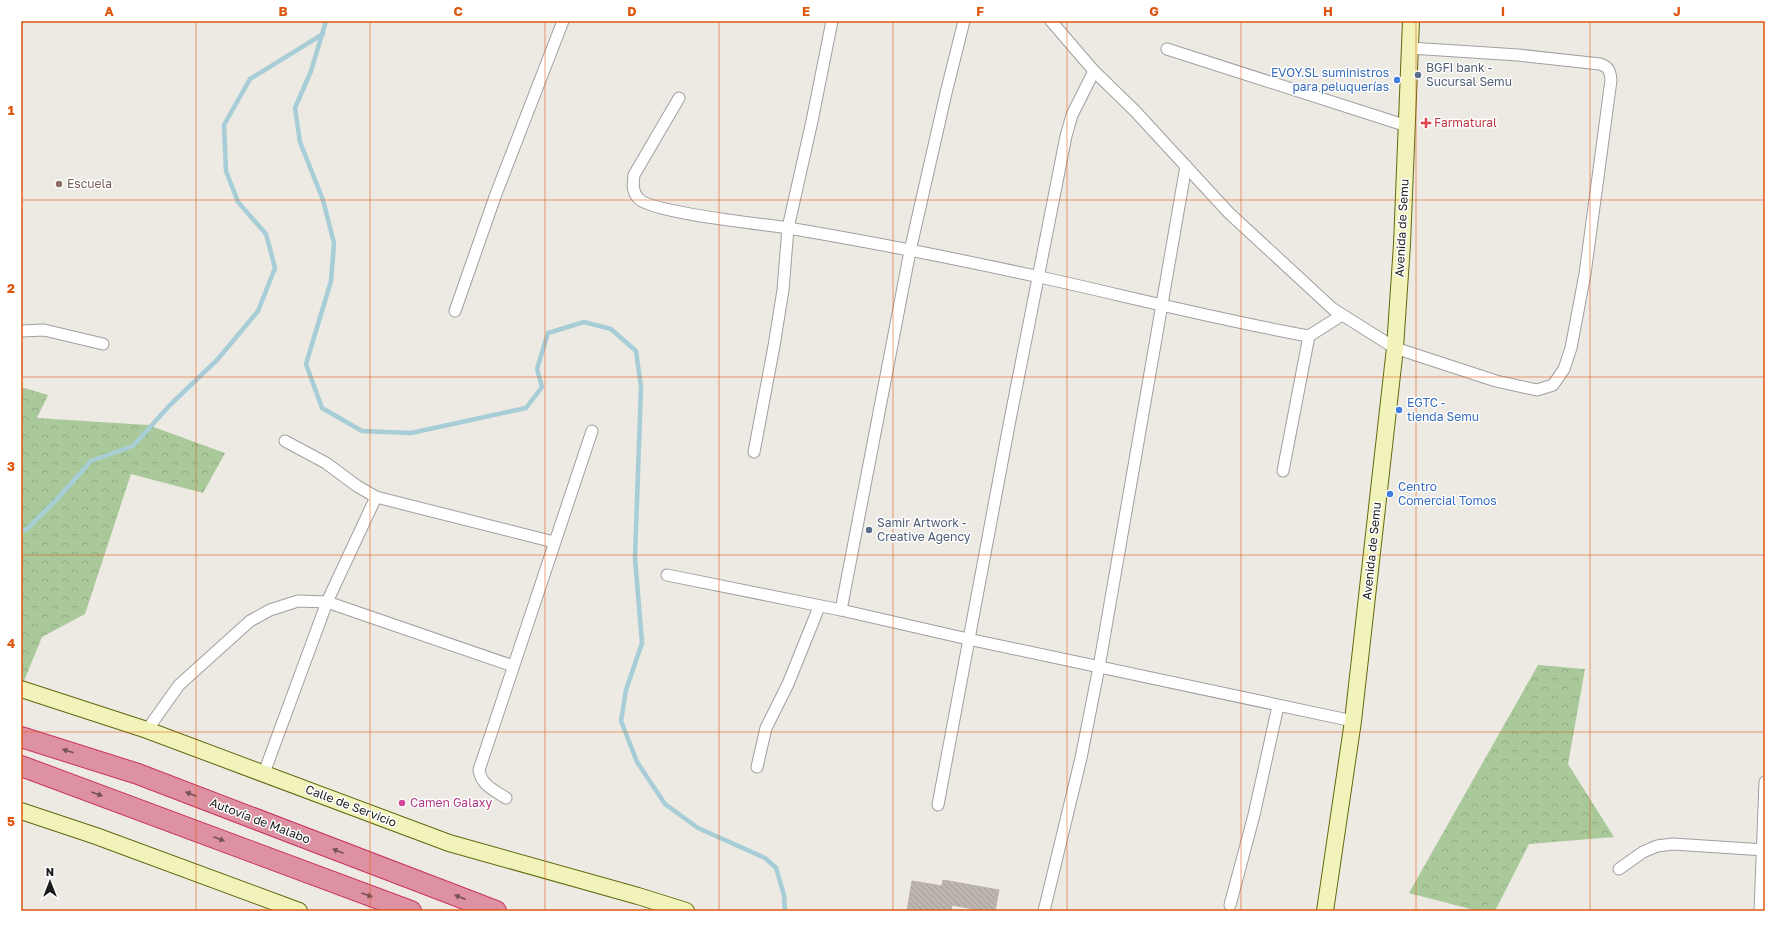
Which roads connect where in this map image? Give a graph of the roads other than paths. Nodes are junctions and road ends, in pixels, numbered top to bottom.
1 (563, 21) edge
2 (832, 21) edge
3 (964, 21) edge
4 (1051, 21) edge
5 (1411, 21) edge
6 (1410, 48) junction
7 (1167, 49) dead end
8 (1094, 71) junction
9 (679, 98) dead end
10 (1407, 126) junction
11 (1186, 166) junction
12 (788, 228) junction
13 (910, 251) junction
14 (1038, 277) junction
15 (1162, 305) junction
16 (455, 311) dead end
17 (1342, 315) junction
18 (21, 331) edge
19 (1309, 336) junction
20 (103, 344) dead end
21 (1395, 348) junction
22 (592, 431) dead end
23 (285, 441) dead end
24 (754, 452) dead end
25 (1283, 471) dead end
26 (376, 497) junction
27 (554, 542) junction
28 (667, 575) dead end
29 (327, 602) junction
30 (819, 607) junction
31 (841, 610) junction
32 (968, 639) junction
33 (513, 666) junction
34 (1099, 667) junction
35 (21, 689) edge
36 (1278, 706) junction
37 (1353, 721) junction
38 (147, 730) junction
39 (21, 737) edge
40 (21, 766) edge
41 (757, 768) dead end
42 (264, 773) junction
43 (1765, 782) edge
44 (506, 798) dead end
45 (938, 805) dead end
46 (21, 811) edge
47 (1764, 850) edge
48 (1619, 869) dead end
49 (1230, 906) dead end
50 (299, 911) edge
51 (411, 911) edge
52 (496, 911) edge
53 (686, 911) edge
54 (1044, 911) edge
55 (1325, 911) edge
56 (1760, 911) edge

1 - 16 street
2 - 12 street
3 - 13 street
4 - 8 street
5 - 6 street, Avenida de Semu
6 - 10 street, Avenida de Semu
6 - 21 street
7 - 10 street
8 - 11 street
8 - 14 street
9 - 12 street
10 - 21 street, Avenida de Semu
11 - 15 street
11 - 17 street
12 - 13 street
12 - 24 street
13 - 14 street
13 - 31 street
14 - 15 street
14 - 32 street
15 - 19 street
15 - 34 street
17 - 19 street
17 - 21 street
18 - 20 street
19 - 25 street
21 - 37 street, Avenida de Semu
22 - 27 street
23 - 26 street
26 - 27 street
26 - 29 street
27 - 33 street
28 - 30 street
29 - 33 street
29 - 38 street
29 - 42 street
30 - 31 street
30 - 41 street
31 - 32 street
32 - 34 street
32 - 45 street
33 - 44 street
34 - 36 street
34 - 54 street
35 - 38 street, Calle de Servicio
36 - 37 street
36 - 49 street
37 - 55 street, Avenida de Semu
38 - 42 street, Calle de Servicio
52 -> 39 highway, Autovía de Malabo
40 -> 51 highway
42 - 53 street, Calle de Servicio
43 - 47 street
46 - 50 street
47 - 48 street
47 - 56 street

